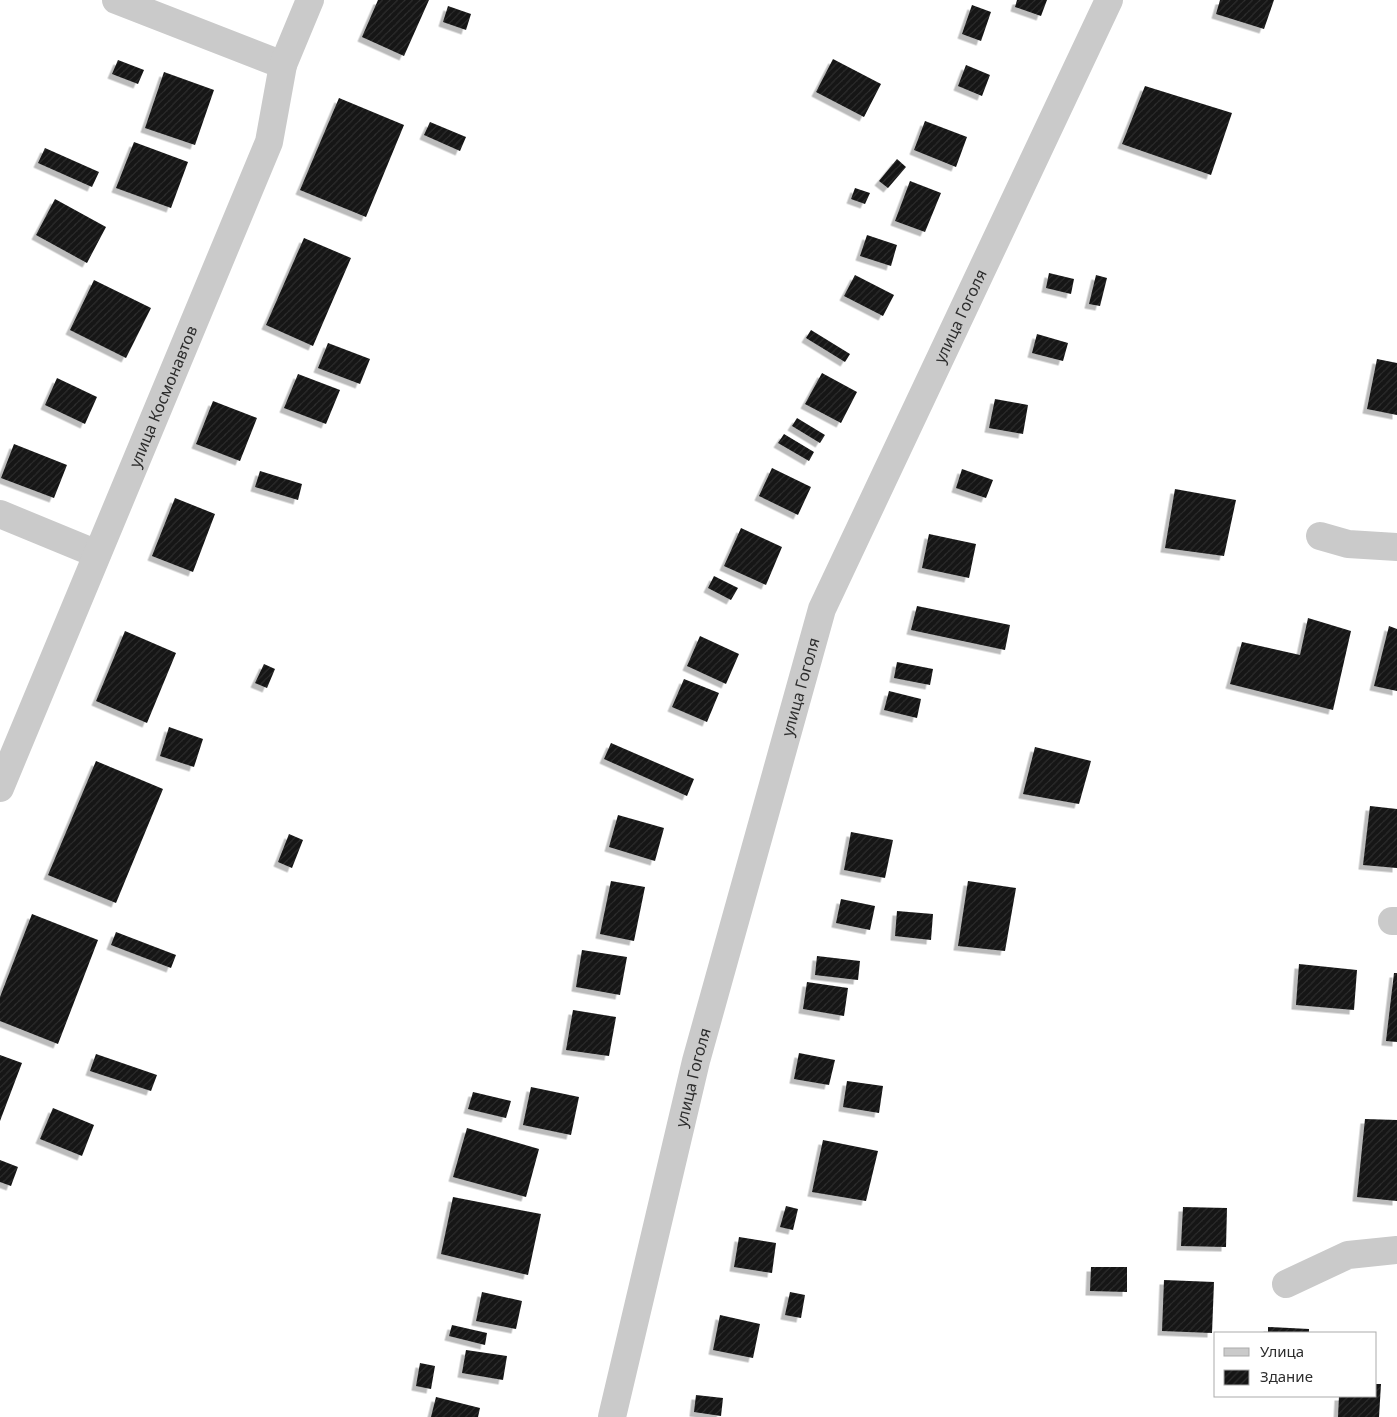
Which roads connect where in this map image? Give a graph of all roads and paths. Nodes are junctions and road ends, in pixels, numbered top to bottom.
1 (116, 0) edge
2 (310, 0) edge
3 (1109, 0) edge
4 (283, 66) junction
5 (0, 514) edge
6 (1320, 536) dead end
7 (1397, 548) edge
8 (97, 554) junction
9 (0, 788) edge
10 (1397, 1250) edge
11 (1286, 1284) dead end
12 (612, 1417) edge

1 - 4 street
2 - 4 street, улица Космонавтов
3 - 12 street, улица Гоголя
4 - 8 street, улица Космонавтов
5 - 8 street
6 - 7 street
8 - 9 street, улица Космонавтов
10 - 11 street

